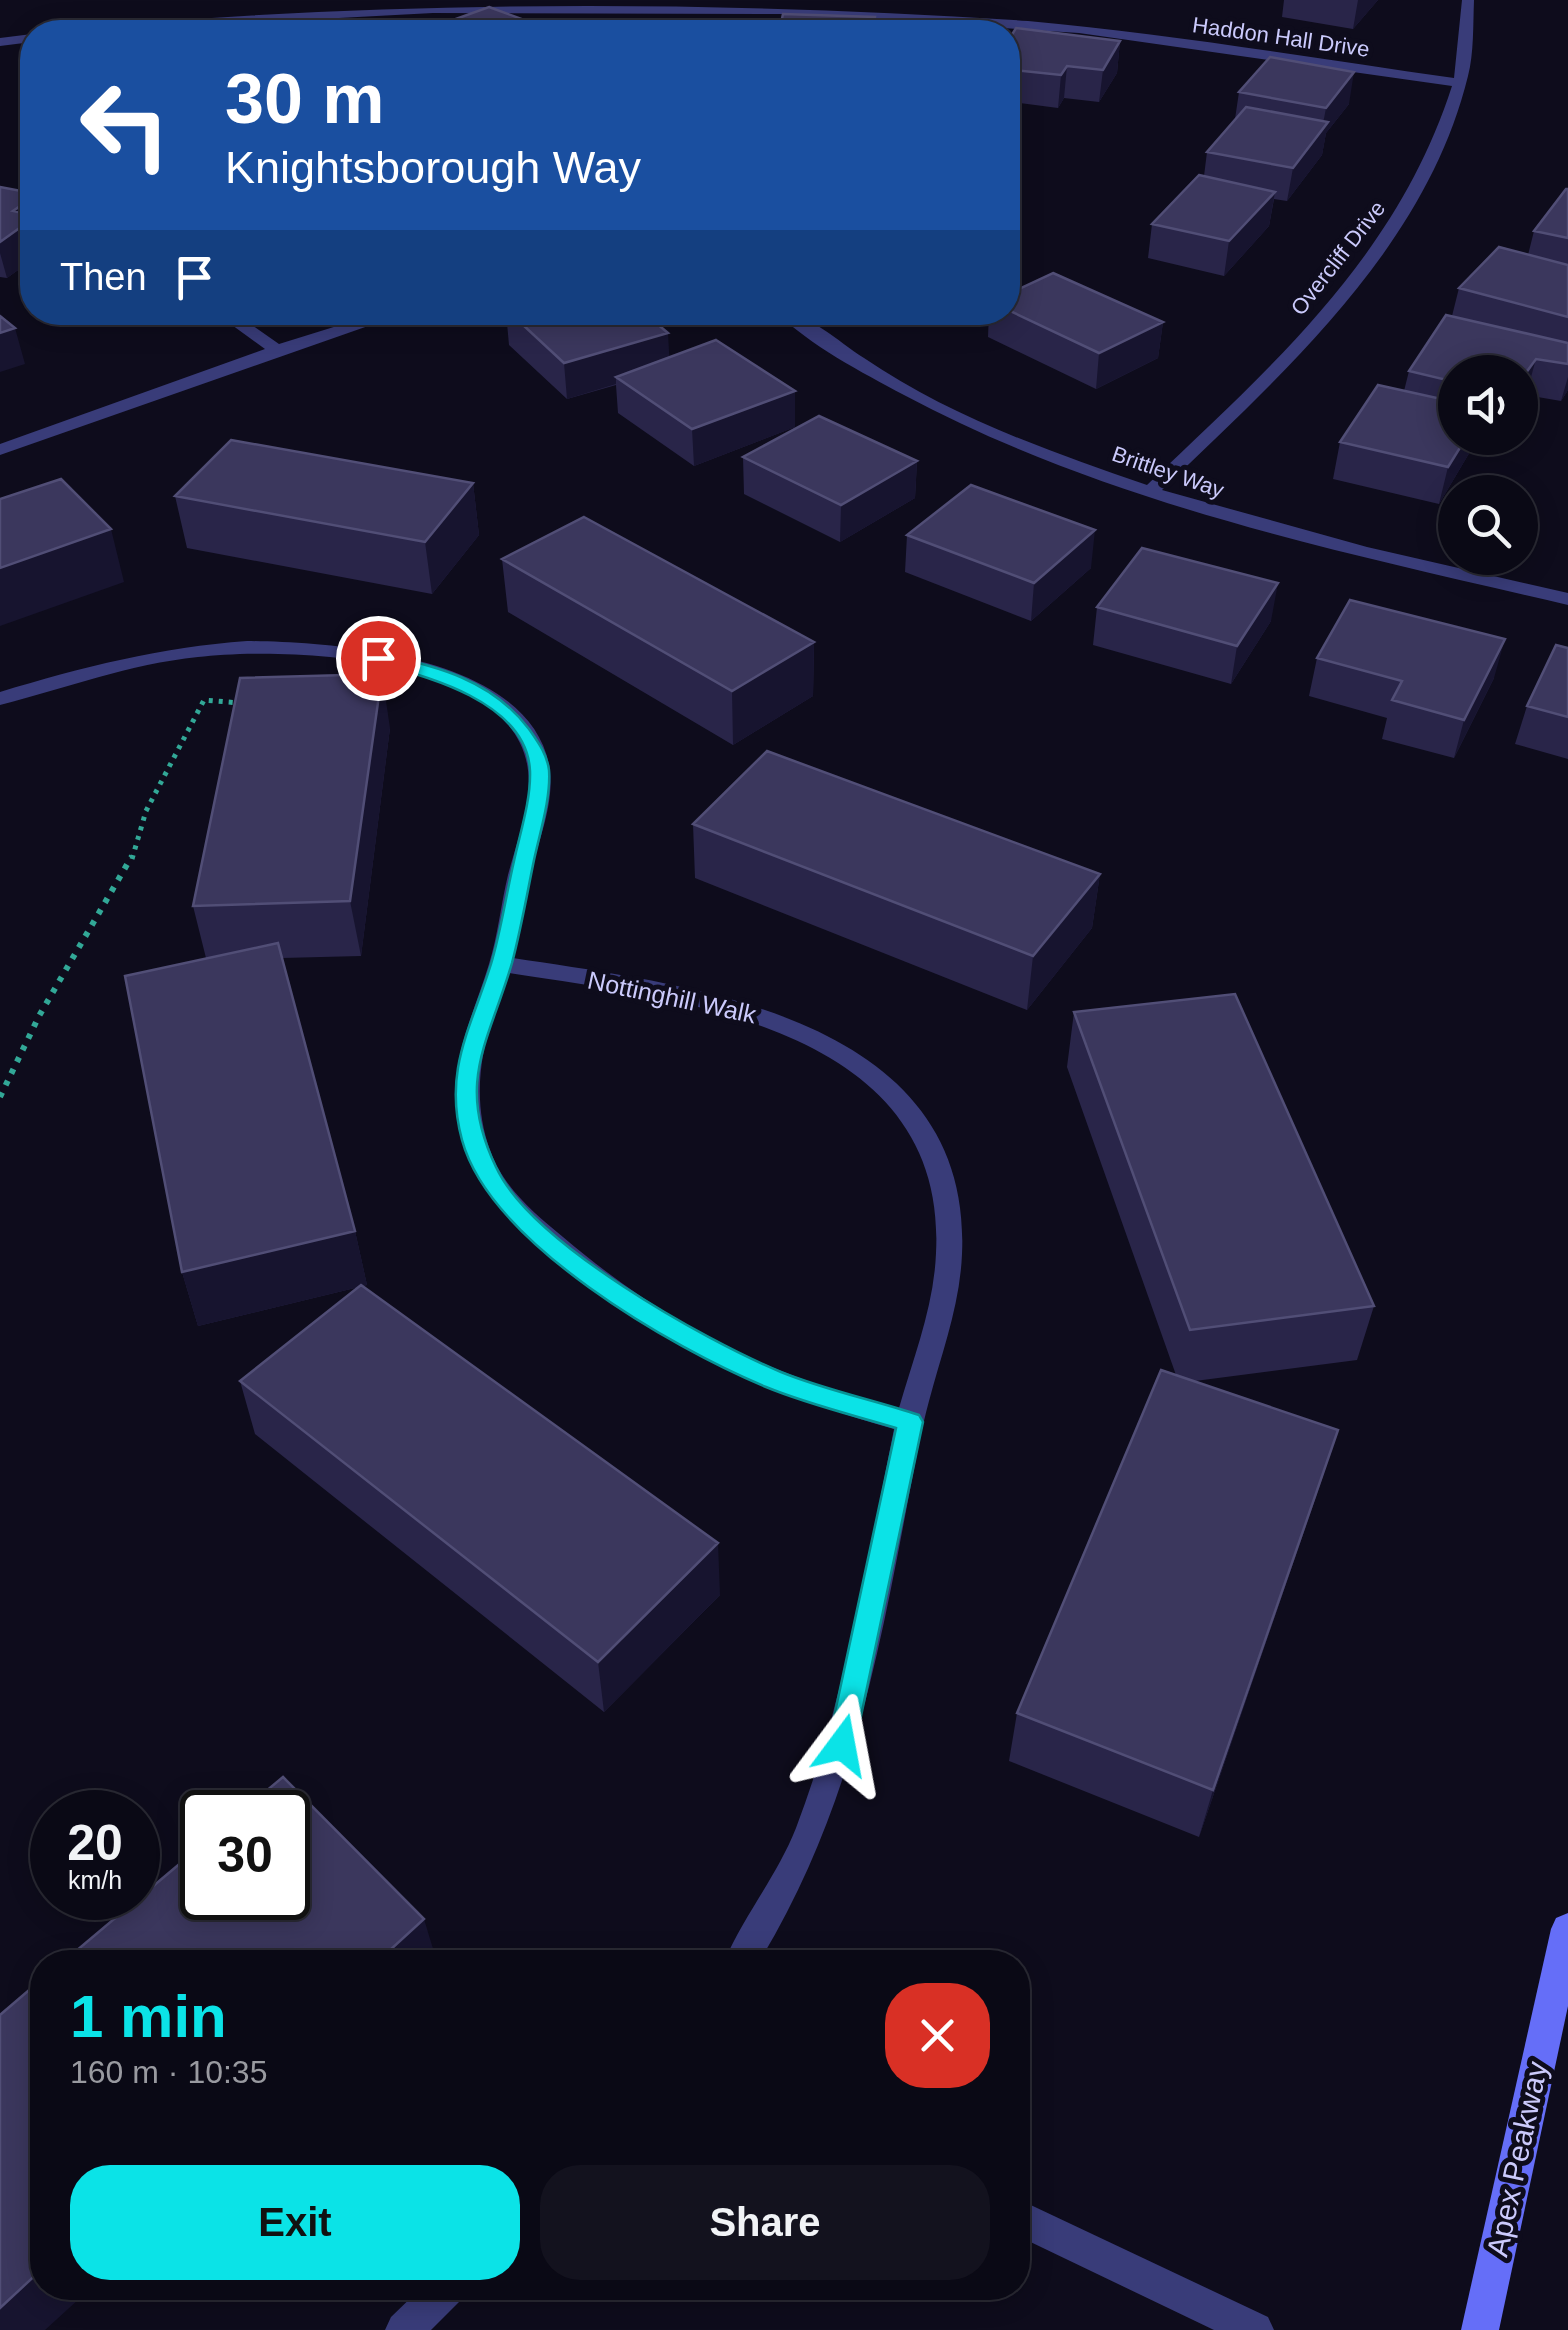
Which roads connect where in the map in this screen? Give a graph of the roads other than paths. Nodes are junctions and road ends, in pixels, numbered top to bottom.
1 (217, 0) edge
2 (1468, 0) edge
3 (682, 8) edge
4 (218, 18) junction
5 (198, 20) edge
6 (972, 20) edge
7 (1020, 24) edge
8 (1460, 83) junction
9 (241, 325) edge
10 (358, 325) edge
11 (802, 325) edge
12 (277, 350) junction
13 (0, 450) edge
14 (1150, 492) junction
15 (1568, 600) edge
16 (0, 699) edge
17 (501, 964) junction
18 (910, 1422) junction
19 (1568, 1929) edge
20 (749, 1950) edge
21 (1030, 2223) edge
22 (435, 2300) edge
23 (404, 2330) edge
24 (1255, 2330) edge
25 (1480, 2330) edge

1 - 4 street
2 - 8 street, Overcliff Drive
3 - 4 street, Haddon Hall Drive
3 - 6 street, Haddon Hall Drive
4 - 5 street, Haddon Hall Drive
7 - 8 street, Haddon Hall Drive
8 - 14 street, Overcliff Drive
9 - 12 street
10 - 12 street
11 - 14 street, Brittley Way
12 - 13 street
14 - 15 street, Brittley Way
16 - 17 street
17 - 18 street
17 - 18 street, Nottinghill Walk
18 - 20 street, Nottinghill Walk
19 - 25 main road, Apex Peakway
21 - 24 street
22 - 23 street

